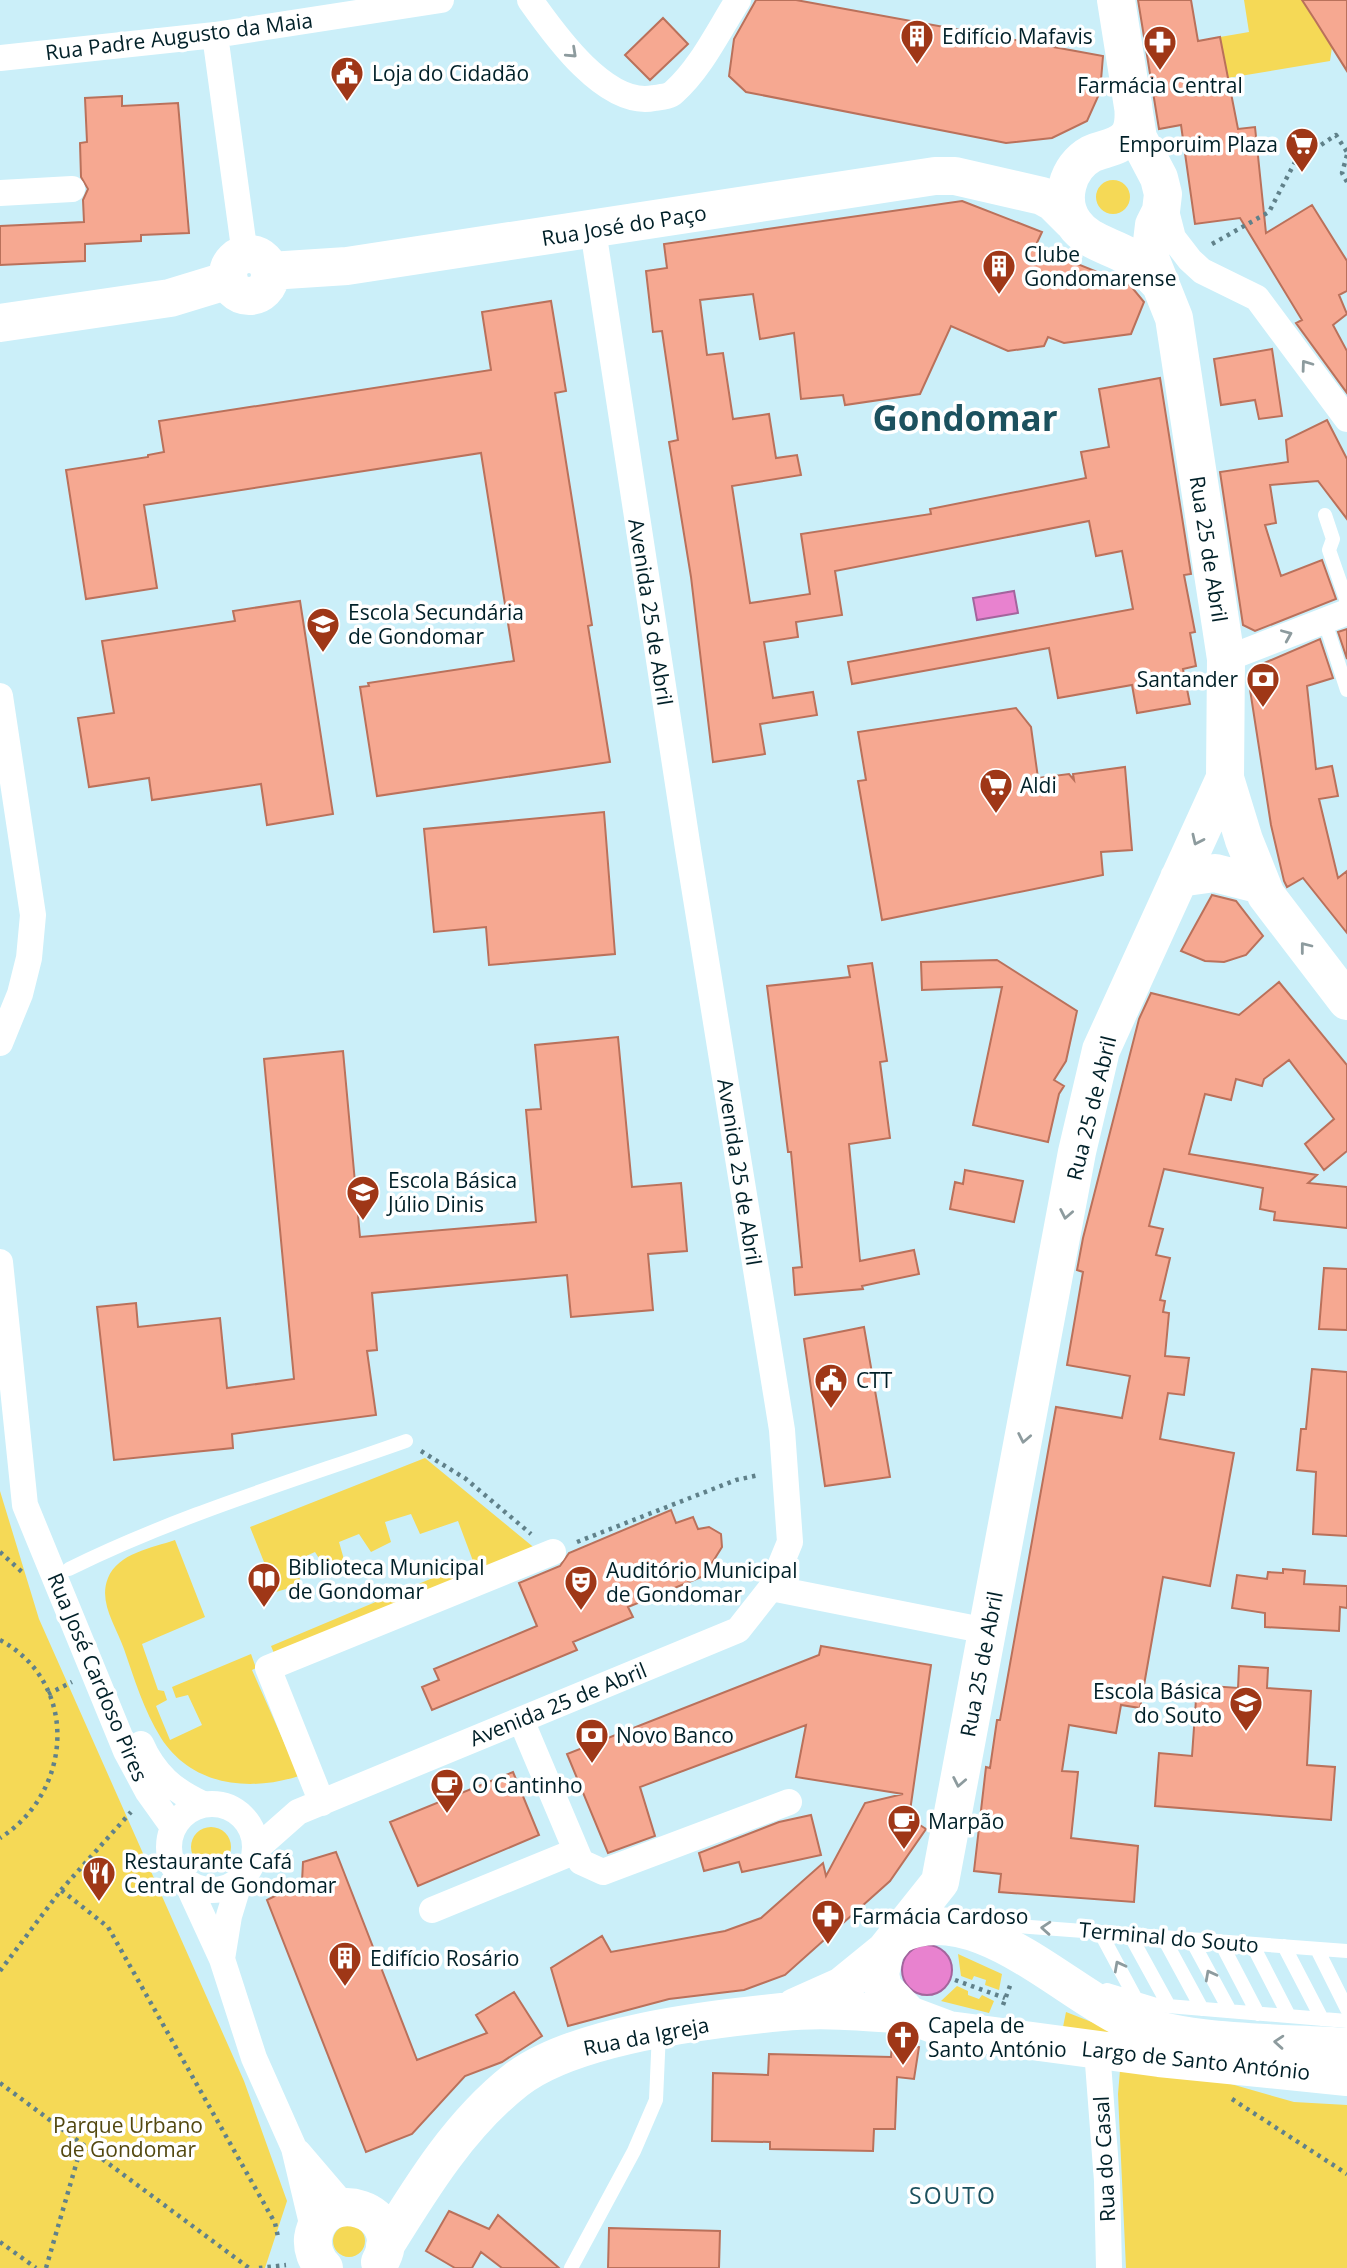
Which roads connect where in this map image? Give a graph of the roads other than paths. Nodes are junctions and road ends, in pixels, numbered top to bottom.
1 (442, 0) edge
2 (530, 0) edge
3 (738, 0) edge
4 (1116, 0) edge
5 (215, 35) junction
6 (0, 58) edge
7 (1133, 102) junction
8 (1098, 152) junction
9 (977, 180) junction
10 (72, 189) dead end
11 (0, 193) edge
12 (1156, 194) junction
13 (1072, 221) junction
14 (593, 230) junction
15 (1102, 245) junction
16 (248, 269) junction
17 (1160, 284) junction
18 (0, 323) edge
19 (1347, 419) edge
20 (1325, 515) dead end
21 (1347, 602) edge
22 (1336, 615) edge
23 (1226, 659) junction
24 (1347, 690) edge
25 (0, 696) edge
26 (1225, 778) junction
27 (1179, 878) junction
28 (1262, 885) junction
29 (1347, 1000) edge
30 (0, 1043) edge
31 (0, 1262) edge
32 (406, 1441) road end
33 (39, 1519) junction
34 (553, 1552) road end
35 (69, 1569) junction
36 (771, 1588) junction
37 (987, 1631) junction
38 (521, 1720) junction
39 (789, 1802) dead end
40 (203, 1804) junction
41 (310, 1807) junction
42 (238, 1812) junction
43 (173, 1827) junction
44 (256, 1850) junction
45 (576, 1851) junction
46 (240, 1880) junction
47 (187, 1883) junction
48 (432, 1910) dead end
49 (1100, 1932) junction
50 (1130, 1935) junction
51 (1163, 1937) junction
52 (1191, 1939) junction
53 (1220, 1941) junction
54 (890, 1943) junction
55 (1252, 1944) junction
56 (1284, 1947) junction
57 (1008, 1948) junction
58 (1317, 1949) junction
59 (1347, 1951) edge
60 (222, 1959) junction
61 (1137, 2001) junction
62 (1169, 2006) junction
63 (1202, 2009) junction
64 (1347, 2009) edge
65 (1230, 2011) junction
66 (784, 2012) junction
67 (1258, 2014) junction
68 (909, 2015) junction
69 (1289, 2016) junction
70 (1322, 2019) junction
71 (1347, 2021) edge
72 (659, 2031) junction
73 (1347, 2047) edge
74 (1097, 2050) junction
75 (1347, 2077) edge
76 (294, 2148) junction
77 (430, 2173) junction
78 (350, 2207) junction
79 (300, 2255) edge
80 (380, 2257) edge
81 (571, 2268) edge
82 (1109, 2268) edge

1 - 5 street, Rua Padre Augusto da Maia
2 -> 3 street
4 - 7 main road, Rua 25 de Abril
5 - 6 street, Rua Padre Augusto da Maia
5 - 16 street
7 - 8 main road, Rua 25 de Abril
7 - 12 main road, Rua 25 de Abril
8 - 9 main road, Rua José do Paço
8 - 12 main road
8 - 13 main road, Rua 25 de Abril
9 - 13 main road, Rua José do Paço
9 - 14 main road, Rua José do Paço
10 - 11 street
12 - 15 main road
12 - 17 main road, Rua 25 de Abril
19 -> 12 street
13 - 15 main road, Rua 25 de Abril
14 - 16 main road, Rua José do Paço
14 - 36 street, Avenida 25 de Abril
15 - 17 main road, Rua 25 de Abril
16 - 18 main road, Rua José do Paço
17 - 23 main road, Rua 25 de Abril
20 - 21 lane
23 -> 22 street
22 - 24 lane
23 - 26 main road, Rua 25 de Abril
25 - 30 street
26 -> 27 main road, Rua 25 de Abril
26 - 28 main road
27 - 28 main road
27 -> 37 main road, Rua 25 de Abril
29 -> 28 main road
31 - 33 street, Rua José Cardoso Pires
32 - 35 lane
33 - 35 street, Rua José Cardoso Pires
33 - 43 street, Rua José Cardoso Pires
34 - 41 street
35 - 40 street, Rua José Cardoso Pires
36 - 37 street
36 - 38 street, Avenida 25 de Abril
37 -> 54 main road, Rua 25 de Abril
38 - 41 street, Avenida 25 de Abril
38 - 45 street
39 - 45 street
40 - 42 street
40 - 43 street
41 - 42 street, Avenida 25 de Abril
41 - 44 street, Avenida 25 de Abril
42 - 44 street
43 - 47 street
44 - 46 street
45 - 48 street
46 - 47 street
46 - 60 street
47 - 60 street
49 - 50 lane, Terminal do Souto
49 -> 57 lane, Terminal do Souto
61 -> 49 lane
50 - 51 lane, Terminal do Souto
50 - 62 lane
51 - 52 lane, Terminal do Souto
51 - 63 lane
52 - 53 lane, Terminal do Souto
65 -> 52 lane
53 - 55 lane, Terminal do Souto
53 - 67 lane
54 - 57 main road, Largo de Santo António
54 - 66 main road, Rua da Igreja
54 - 68 main road, Largo de Santo António
55 - 56 lane, Terminal do Souto
55 - 69 lane
56 - 58 lane, Terminal do Souto
56 - 70 lane
57 - 61 lane, Terminal do Souto
73 -> 57 main road, Largo de Santo António
58 - 59 lane, Terminal do Souto
58 - 64 lane
60 - 76 street
61 - 62 lane, Terminal do Souto
62 - 63 lane, Terminal do Souto
63 - 65 lane, Terminal do Souto
65 - 67 lane, Terminal do Souto
66 - 68 main road, Rua da Igreja
66 - 72 main road, Rua da Igreja
67 - 69 lane, Terminal do Souto
68 - 74 main road, Largo de Santo António
69 - 70 lane, Terminal do Souto
70 - 71 lane, Terminal do Souto
72 - 77 main road, Rua da Igreja
72 - 81 lane
74 - 75 main road, Largo de Santo António
74 - 82 street, Rua do Casal
76 - 78 street
76 - 79 street
77 - 78 main road, Rua da Igreja
77 - 80 main road, Rua da Igreja
78 - 79 main road, Rua da Igreja
78 - 80 main road

